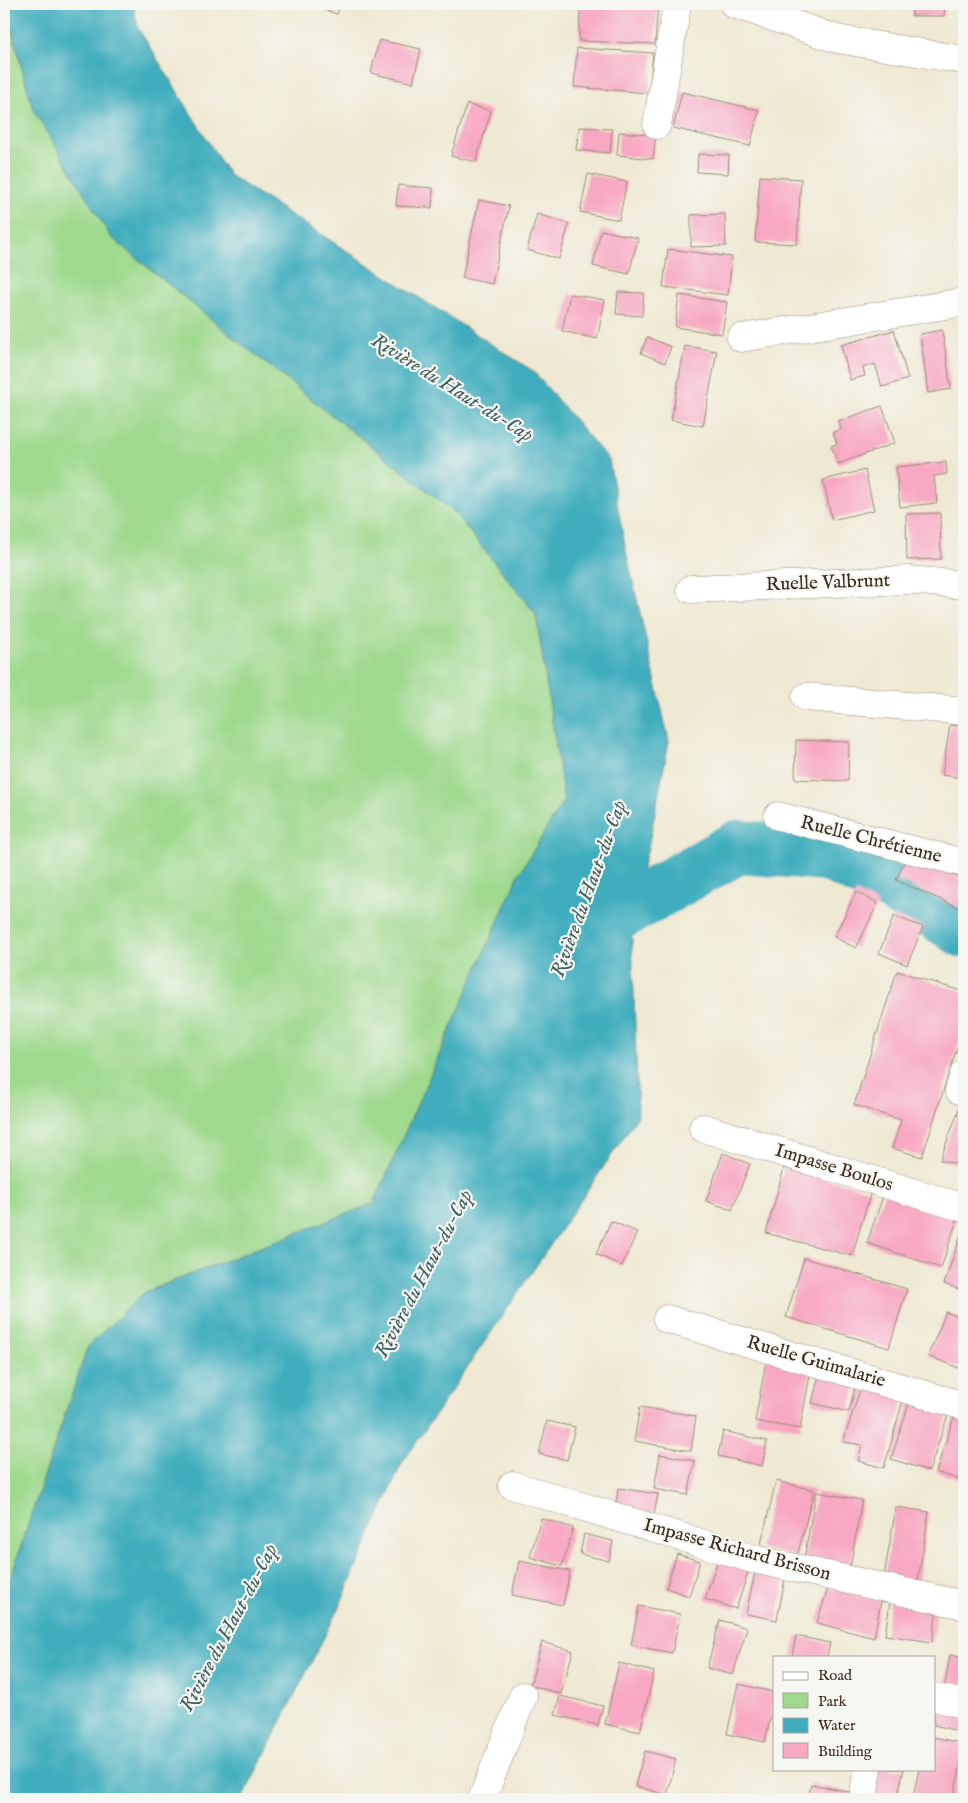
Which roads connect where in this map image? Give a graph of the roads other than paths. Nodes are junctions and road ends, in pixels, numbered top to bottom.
1 (677, 4) edge
2 (734, 4) edge
3 (964, 60) edge
4 (657, 125) dead end
5 (964, 302) edge
6 (741, 338) dead end
7 (964, 585) edge
8 (691, 589) dead end
9 (806, 697) dead end
10 (964, 711) edge
11 (778, 816) dead end
12 (964, 863) edge
13 (704, 1128) dead end
14 (964, 1208) edge
15 (667, 1319) dead end
16 (964, 1406) edge
17 (512, 1485) dead end
18 (964, 1605) edge
19 (523, 1696) dead end
20 (936, 1697) edge
21 (964, 1704) edge
22 (868, 1770) edge
23 (482, 1799) edge
24 (863, 1799) edge

1 - 4 street
2 - 3 street
5 - 6 street
7 - 8 street, Ruelle Valbrunt
9 - 10 street
11 - 12 street, Ruelle Chrétienne
13 - 14 street, Impasse Boulos
15 - 16 street, Ruelle Guimalarie
17 - 18 street, Impasse Richard Brisson
19 - 23 street
20 - 21 street
22 - 24 street

